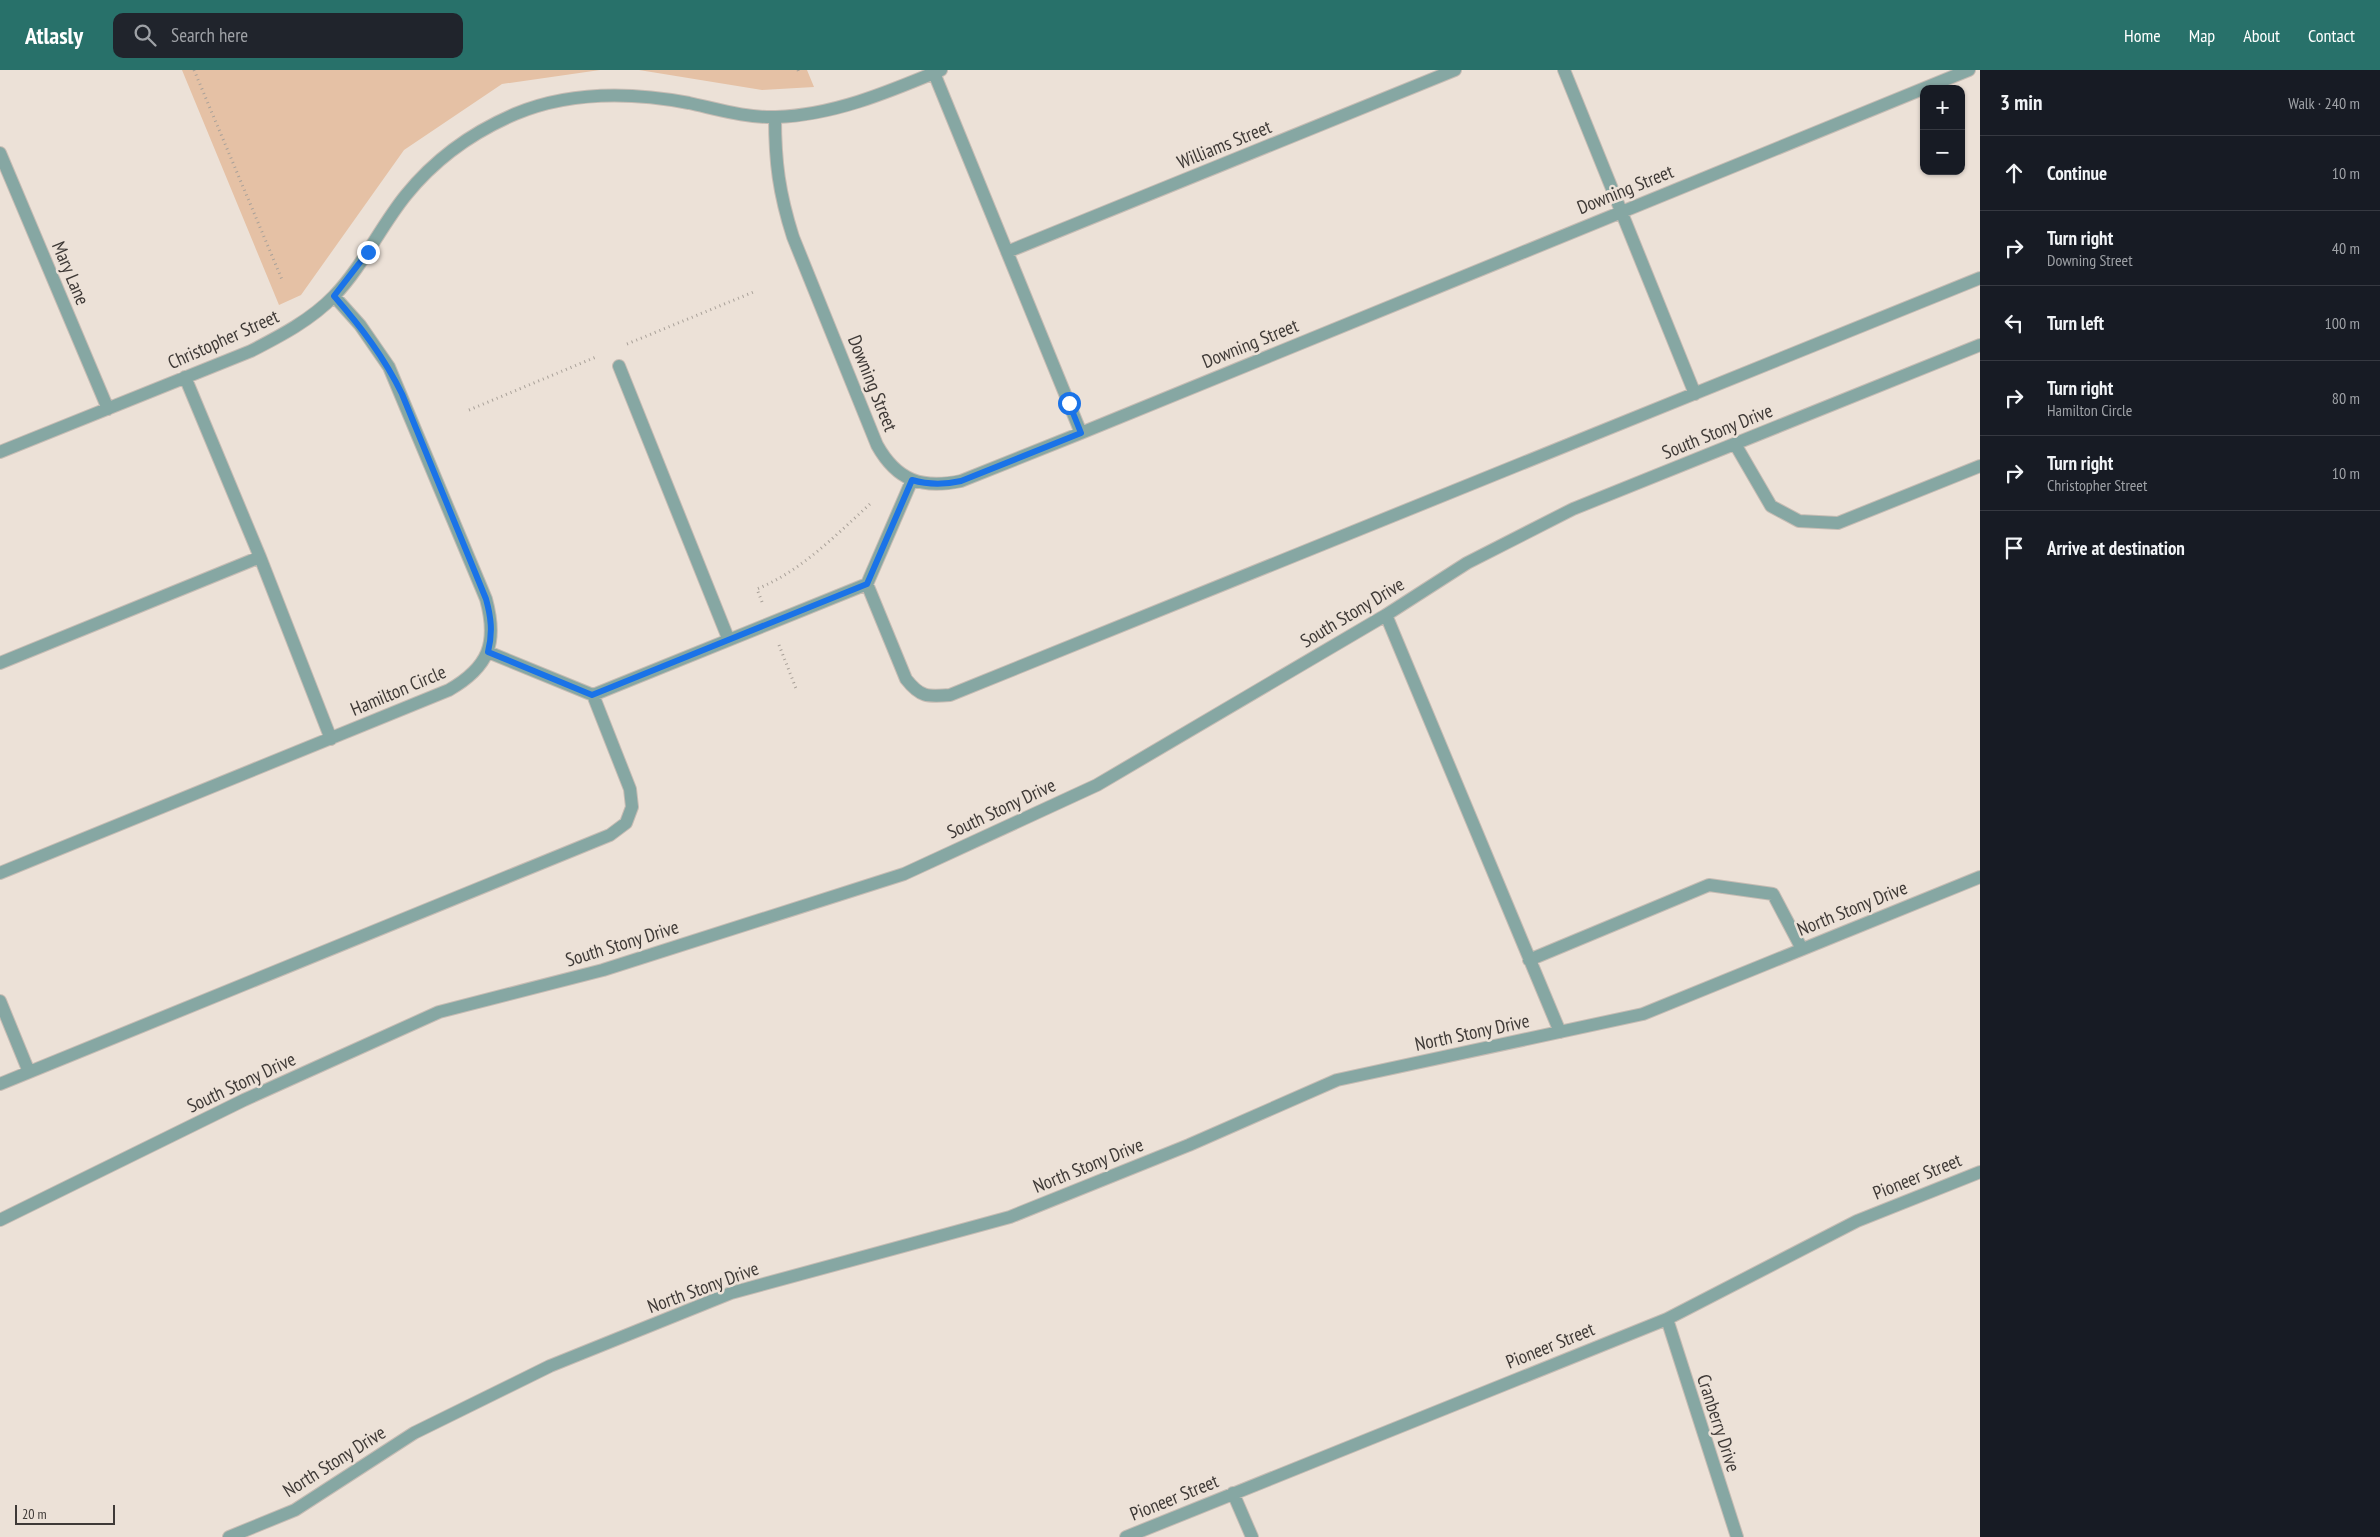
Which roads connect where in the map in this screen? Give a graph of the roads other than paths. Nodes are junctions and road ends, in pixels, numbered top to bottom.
1 (1455, 70) edge
2 (1564, 70) edge
3 (1969, 70) edge
4 (937, 72) edge
5 (775, 117) junction
6 (0, 153) edge
7 (1621, 211) junction
8 (1007, 252) junction
9 (1980, 278) edge
10 (334, 296) junction
11 (1980, 345) edge
12 (620, 366) dead end
13 (185, 377) junction
14 (1695, 394) junction
15 (108, 409) junction
16 (1081, 433) junction
17 (1735, 444) junction
18 (0, 452) edge
19 (1980, 466) edge
20 (912, 480) junction
21 (260, 557) junction
22 (867, 584) junction
23 (1386, 615) junction
24 (728, 638) junction
25 (488, 652) junction
26 (0, 663) edge
27 (592, 695) junction
28 (331, 739) junction
29 (0, 873) edge
30 (1980, 877) edge
31 (1802, 949) junction
32 (1529, 960) junction
33 (0, 1001) edge
34 (1560, 1032) junction
35 (29, 1072) junction
36 (0, 1084) edge
37 (1980, 1172) edge
38 (0, 1220) edge
39 (1667, 1319) junction
40 (1233, 1493) junction
41 (229, 1537) edge
42 (1126, 1537) edge
43 (1252, 1537) edge
44 (1737, 1537) edge

1 - 8 street, Williams Street
2 - 7 street
3 - 7 street, Downing Street
4 - 5 street, Christopher Street
4 - 8 street
5 - 10 street, Christopher Street
5 - 20 street, Downing Street
6 - 15 street, Mary Lane
7 - 14 street
7 - 16 street, Downing Street
8 - 16 street
9 - 14 street
10 - 13 street, Christopher Street
10 - 25 street, Hamilton Circle
11 - 17 street, South Stony Drive
12 - 24 street
13 - 15 street, Christopher Street
13 - 21 street
14 - 22 street
15 - 18 street, Christopher Street
16 - 20 street, Downing Street
17 - 19 street
17 - 23 street, South Stony Drive
20 - 22 street
21 - 26 street
21 - 28 street
22 - 24 street
23 - 32 street
23 - 38 street, South Stony Drive
24 - 27 street
25 - 27 street
25 - 28 street, Hamilton Circle
27 - 35 street
28 - 29 street, Hamilton Circle
30 - 31 street, North Stony Drive
31 - 32 street
31 - 34 street, North Stony Drive
32 - 34 street
33 - 35 street
34 - 41 street, North Stony Drive
35 - 36 street
37 - 39 street, Pioneer Street
39 - 40 street, Pioneer Street
39 - 44 street, Cranberry Drive
40 - 42 street, Pioneer Street
40 - 43 street

